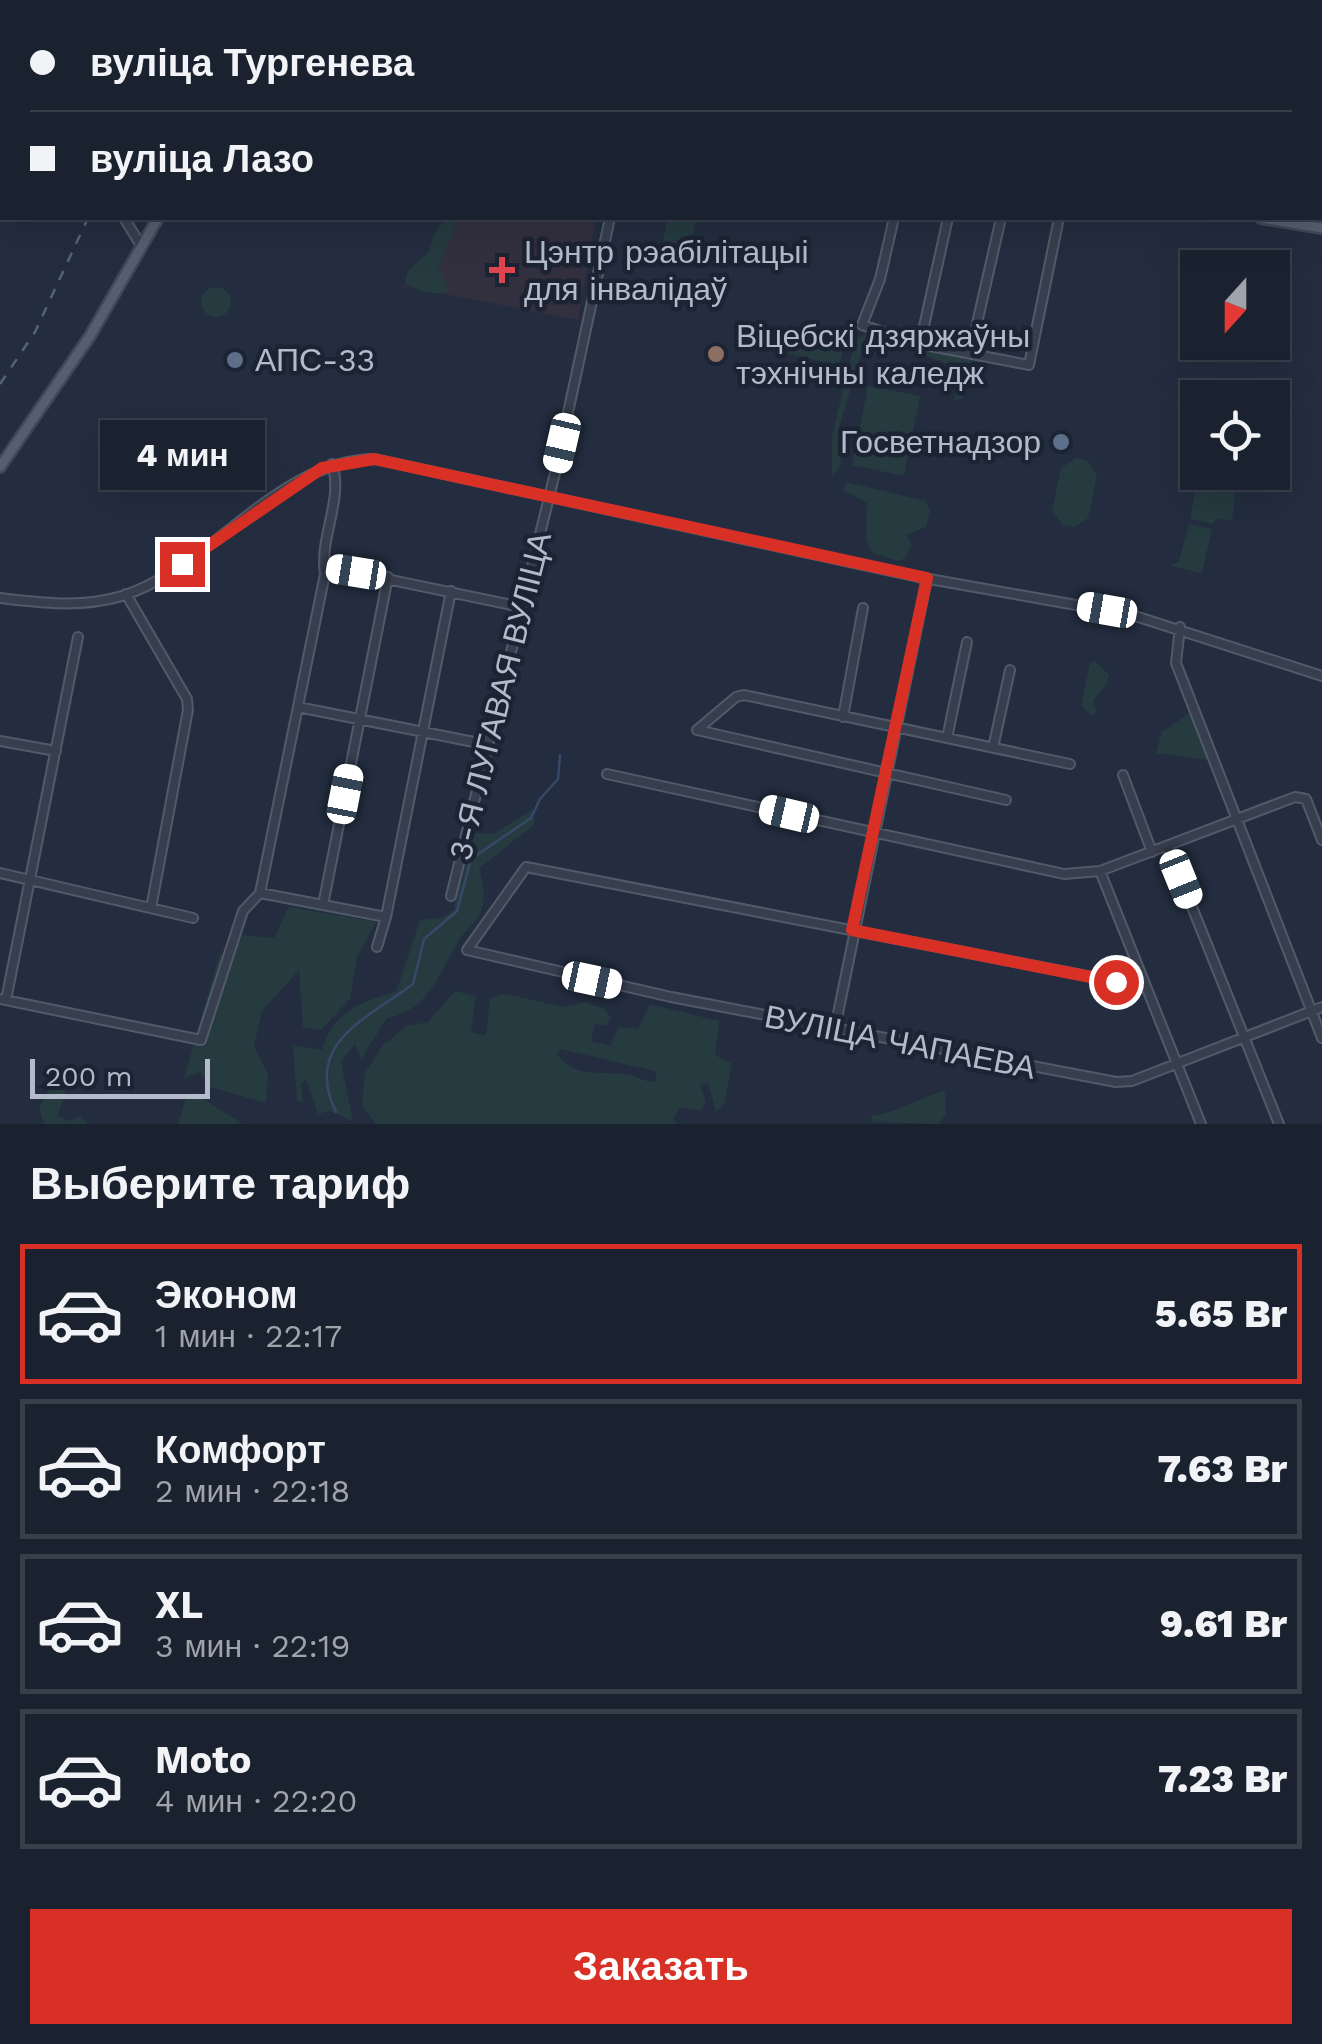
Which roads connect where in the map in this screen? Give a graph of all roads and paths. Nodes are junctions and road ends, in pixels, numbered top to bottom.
1 (125, 220) edge
2 (157, 220) edge
3 (610, 220) edge
4 (894, 220) edge
5 (948, 220) edge
6 (1002, 220) edge
7 (1059, 220) edge
8 (1273, 220) edge
9 (1322, 228) edge
10 (143, 248) junction
11 (920, 344) junction
12 (970, 354) junction
13 (332, 464) junction
14 (0, 467) edge
15 (549, 496) junction
16 (324, 566) junction
17 (388, 576) junction
18 (927, 578) junction
19 (451, 591) junction
20 (126, 594) junction
21 (0, 598) edge
22 (522, 606) junction
23 (863, 608) dead end
24 (1180, 628) junction
25 (78, 637) dead end
26 (967, 642) dead end
27 (1010, 670) dead end
28 (1322, 676) edge
29 (298, 707) junction
30 (843, 717) junction
31 (359, 719) junction
32 (895, 728) junction
33 (423, 731) junction
34 (946, 738) junction
35 (0, 740) edge
36 (488, 745) junction
37 (993, 748) junction
38 (56, 751) junction
39 (1070, 764) dead end
40 (607, 774) dead end
41 (884, 775) junction
42 (1123, 775) dead end
43 (1006, 800) dead end
44 (1238, 818) junction
45 (873, 833) junction
46 (1322, 840) edge
47 (1168, 847) junction
48 (1152, 852) junction
49 (1100, 870) junction
50 (0, 873) edge
51 (29, 878) junction
52 (260, 893) junction
53 (451, 896) dead end
54 (323, 905) junction
55 (151, 908) junction
56 (193, 918) dead end
57 (386, 918) junction
58 (852, 930) junction
59 (376, 947) dead end
60 (1144, 987) junction
61 (3, 1000) edge
62 (1322, 1007) edge
63 (1312, 1011) junction
64 (835, 1028) junction
65 (1245, 1038) junction
66 (1322, 1038) edge
67 (1177, 1064) junction
68 (1201, 1124) edge
69 (1279, 1124) edge

1 - 10 street
2 - 10 main road
3 - 15 street, 3-Я ЛУГАВАЯ ВУЛІЦА
4 - 11 street
5 - 11 street
6 - 12 street
7 - 12 street
8 - 9 main road
10 - 14 main road
11 - 12 street
13 - 15 street
13 - 16 street
13 - 20 street
15 - 18 street
15 - 22 street, 3-Я ЛУГАВАЯ ВУЛІЦА
16 - 17 street
16 - 29 street
17 - 19 street
17 - 31 street
18 - 24 street
18 - 32 street
19 - 22 street
19 - 33 street
20 - 21 street
20 - 55 street
22 - 36 street, 3-Я ЛУГАВАЯ ВУЛІЦА
23 - 30 street
24 - 28 street
24 - 44 street
25 - 38 street
26 - 34 street
27 - 37 street
29 - 31 street
29 - 52 street
30 - 32 street
30 - 41 street
31 - 33 street
31 - 54 street
32 - 34 street
32 - 41 street
33 - 36 street
33 - 57 street
34 - 37 street
35 - 38 street
36 - 53 street, 3-Я ЛУГАВАЯ ВУЛІЦА
37 - 39 street
38 - 51 street
40 - 45 street
41 - 43 street
41 - 45 street
42 - 48 street
44 - 46 street
44 - 47 street
44 - 63 street
45 - 49 street
45 - 58 street
47 - 48 street
47 - 65 street
48 - 49 street
49 - 60 street
50 - 51 street
51 - 55 street
51 - 61 street
52 - 54 street
52 - 61 street
54 - 57 street
55 - 56 street
57 - 59 street
58 - 60 street
58 - 64 street
58 - 64 street, ВУЛІЦА ЧАПАЕВА
60 - 67 street
62 - 63 street, ВУЛІЦА ЧАПАЕВА
63 - 65 street, ВУЛІЦА ЧАПАЕВА
63 - 66 street
64 - 67 street, ВУЛІЦА ЧАПАЕВА
65 - 67 street, ВУЛІЦА ЧАПАЕВА
65 - 69 street
67 - 68 street

